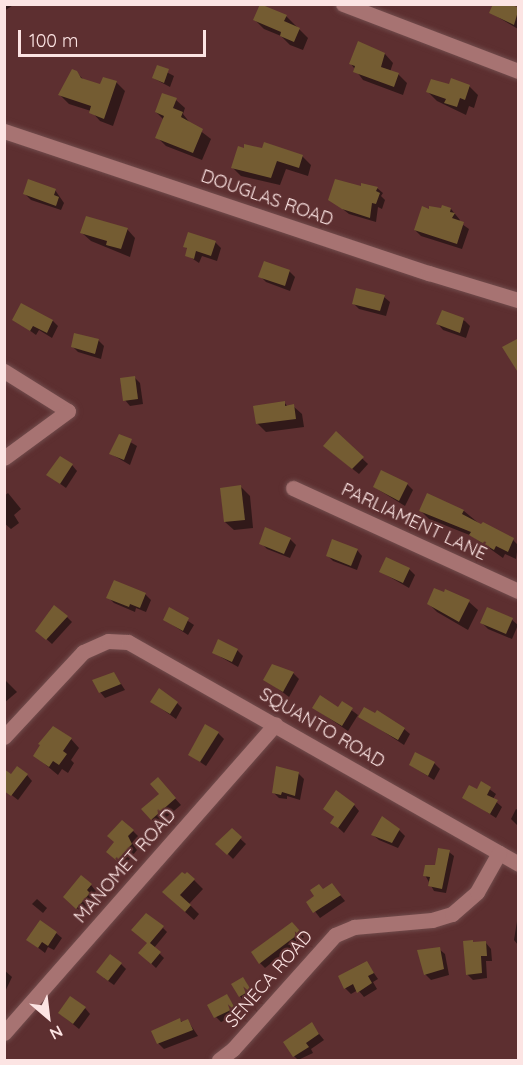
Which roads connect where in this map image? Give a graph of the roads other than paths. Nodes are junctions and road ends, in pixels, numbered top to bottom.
1 (343, 4) edge
2 (519, 71) edge
3 (4, 130) edge
4 (519, 300) edge
5 (4, 371) edge
6 (4, 458) edge
7 (293, 488) dead end
8 (519, 591) edge
9 (274, 724) junction
10 (4, 736) edge
11 (499, 853) junction
12 (519, 864) edge
13 (4, 1033) edge
14 (219, 1060) edge

1 - 2 street
3 - 4 street, DOUGLAS ROAD
5 - 6 street
7 - 8 street, PARLIAMENT LANE
9 - 10 street, SQUANTO ROAD
9 - 11 street, SQUANTO ROAD
9 - 13 street, MANOMET ROAD
11 - 12 street, SQUANTO ROAD
11 - 14 street, SENECA ROAD

